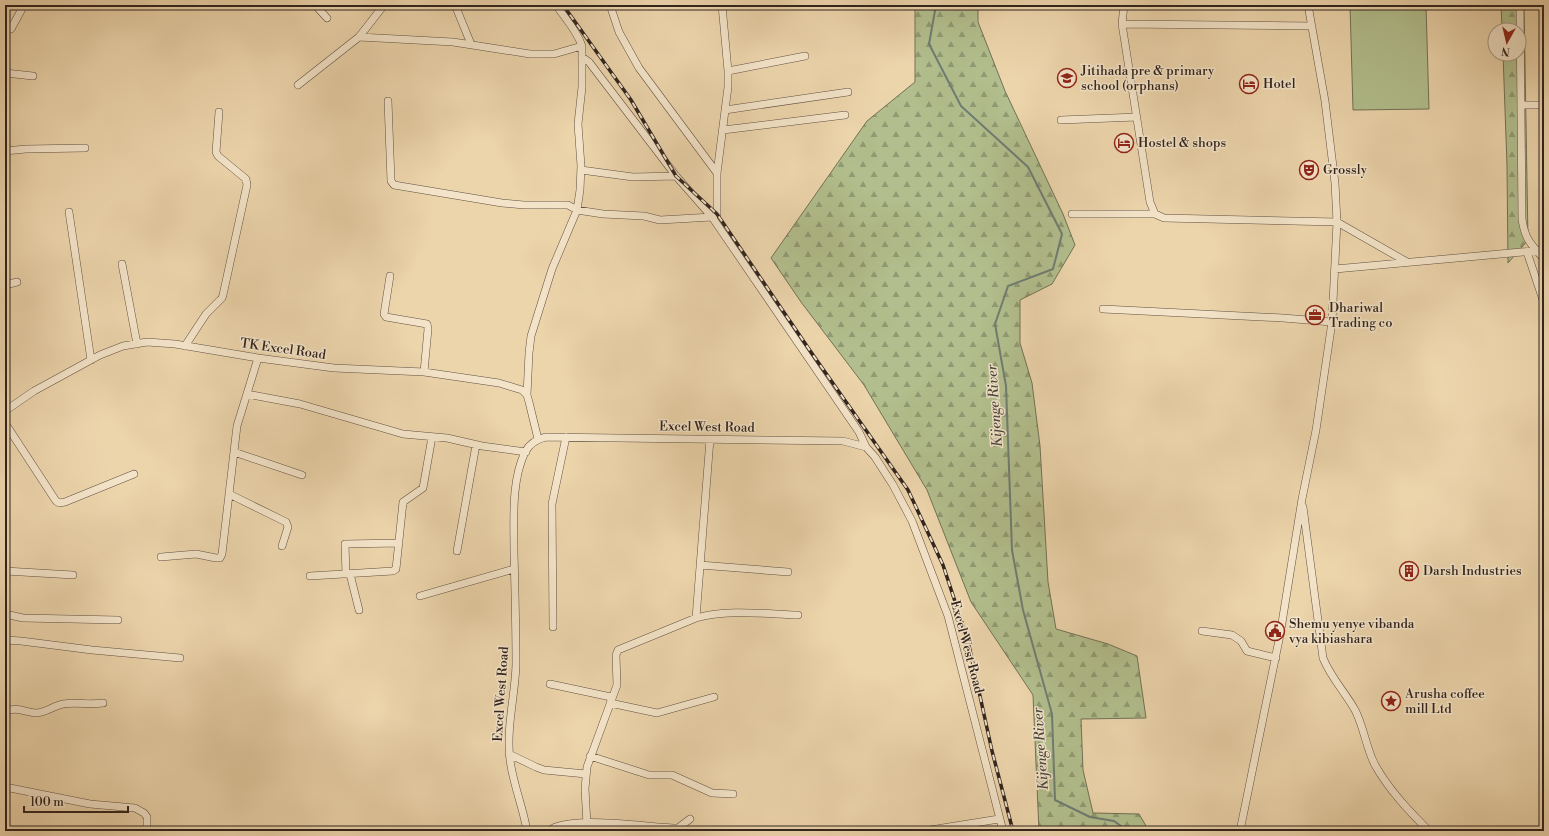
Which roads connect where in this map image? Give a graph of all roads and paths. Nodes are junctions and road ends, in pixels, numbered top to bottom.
1 (24, 5) edge
2 (315, 5) edge
3 (384, 5) edge
4 (455, 5) edge
5 (556, 5) edge
6 (610, 5) edge
7 (722, 5) edge
8 (1124, 5) edge
9 (1308, 5) edge
10 (1520, 5) edge
11 (327, 18) dead end
12 (1122, 24) junction
13 (1312, 26) junction
14 (5, 30) edge
15 (359, 37) junction
16 (471, 44) junction
17 (582, 46) junction
18 (804, 56) dead end
19 (582, 58) junction
20 (728, 71) junction
21 (5, 73) edge
22 (33, 76) dead end
23 (298, 85) dead end
24 (848, 92) dead end
25 (388, 101) dead end
26 (1521, 105) junction
27 (1544, 105) edge
28 (725, 110) junction
29 (219, 112) dead end
30 (845, 114) dead end
31 (1137, 117) junction
32 (1061, 120) dead end
33 (723, 130) junction
34 (85, 148) dead end
35 (5, 151) edge
36 (581, 170) junction
37 (718, 173) junction
38 (676, 176) junction
39 (577, 210) junction
40 (69, 212) dead end
41 (1072, 214) dead end
42 (1155, 214) junction
43 (714, 215) junction
44 (1337, 222) junction
45 (1540, 251) edge
46 (1526, 252) junction
47 (1544, 259) edge
48 (1407, 262) junction
49 (122, 264) dead end
50 (1335, 269) junction
51 (390, 276) dead end
52 (17, 282) dead end
53 (5, 285) edge
54 (1544, 303) edge
55 (1103, 309) dead end
56 (1332, 322) junction
57 (137, 344) junction
58 (185, 346) junction
59 (258, 358) junction
60 (91, 360) junction
61 (424, 372) junction
62 (247, 394) junction
63 (527, 395) junction
64 (5, 411) edge
65 (5, 423) edge
66 (432, 437) junction
67 (566, 437) junction
68 (538, 439) junction
69 (710, 439) junction
70 (476, 445) junction
71 (866, 447) junction
72 (234, 452) junction
73 (526, 452) junction
74 (134, 474) dead end
75 (302, 475) dead end
76 (229, 494) junction
77 (1302, 499) junction
78 (399, 543) junction
79 (282, 546) dead end
80 (457, 551) dead end
81 (161, 557) dead end
82 (700, 565) junction
83 (514, 569) junction
84 (5, 571) edge
85 (788, 572) dead end
86 (348, 574) junction
87 (73, 575) dead end
88 (310, 576) dead end
89 (420, 596) dead end
90 (359, 610) dead end
91 (5, 614) edge
92 (798, 615) dead end
93 (696, 618) junction
94 (118, 620) dead end
95 (553, 627) dead end
96 (1202, 631) dead end
97 (5, 640) edge
98 (180, 658) dead end
99 (1276, 658) junction
100 (550, 684) dead end
101 (714, 697) dead end
102 (611, 700) junction
103 (103, 703) dead end
104 (5, 712) edge
105 (509, 754) junction
106 (590, 756) junction
107 (586, 774) junction
108 (5, 787) edge
109 (734, 794) dead end
110 (690, 819) dead end
111 (1000, 819) junction
112 (587, 824) junction
113 (147, 831) edge
114 (527, 831) edge
115 (549, 831) edge
116 (924, 831) edge
117 (1003, 831) edge
118 (1240, 831) edge
119 (1429, 831) edge

1 - 14 street
2 - 11 street
3 - 15 street
4 - 16 street
5 - 17 street
6 - 37 street
7 - 20 street
8 - 12 street
9 - 13 street
10 - 26 street
12 - 13 street
12 - 31 street
13 - 44 street
15 - 16 street
15 - 23 street
16 - 17 street
17 - 19 street
18 - 20 street
19 - 36 street
19 - 38 street
20 - 28 street
21 - 22 street
24 - 28 street
25 - 39 street
26 - 27 street
26 - 45 street
28 - 33 street
29 - 58 street
30 - 33 street
31 - 32 street
31 - 42 street
33 - 37 street
34 - 35 street
36 - 38 street
36 - 39 street
37 - 43 street
38 - 43 street
39 - 43 street
39 - 63 street
40 - 60 street
41 - 42 street
42 - 44 street
43 - 71 street
44 - 48 street
44 - 50 street
45 - 46 street
45 - 47 street
46 - 48 street
46 - 54 street
48 - 50 street
49 - 57 street
50 - 56 street
51 - 61 street
52 - 53 street
55 - 56 street
56 - 77 street
57 - 58 street, TK Excel Road
57 - 60 street, TK Excel Road
58 - 59 street, TK Excel Road
59 - 61 street, TK Excel Road
59 - 62 street
60 - 64 street, TK Excel Road
61 - 63 street, TK Excel Road
62 - 66 street
62 - 72 street
63 - 68 street
65 - 74 street
66 - 70 street
66 - 78 street
67 - 68 street, Excel West Road
67 - 69 street, Excel West Road
67 - 95 street
68 - 73 street, Excel West Road
69 - 71 street, Excel West Road
69 - 82 street
70 - 73 street
70 - 80 street
71 - 111 street, Excel West Road
72 - 75 street
72 - 76 street
73 - 83 street, Excel West Road
76 - 79 street
76 - 81 street
77 - 99 street
77 - 119 street
78 - 86 street
78 - 86 street
82 - 85 street
82 - 93 street
83 - 89 street
83 - 105 street, Excel West Road
84 - 87 street
86 - 88 street
86 - 90 street
91 - 94 street
92 - 93 street
93 - 102 street
96 - 99 street
97 - 98 street
99 - 118 street
100 - 102 street
101 - 102 street
102 - 106 street
103 - 104 street
105 - 107 street
105 - 114 street, Excel West Road
106 - 107 street
106 - 109 street
107 - 112 street
108 - 113 street
110 - 112 street
111 - 116 street
111 - 117 street, Excel West Road
112 - 115 street

